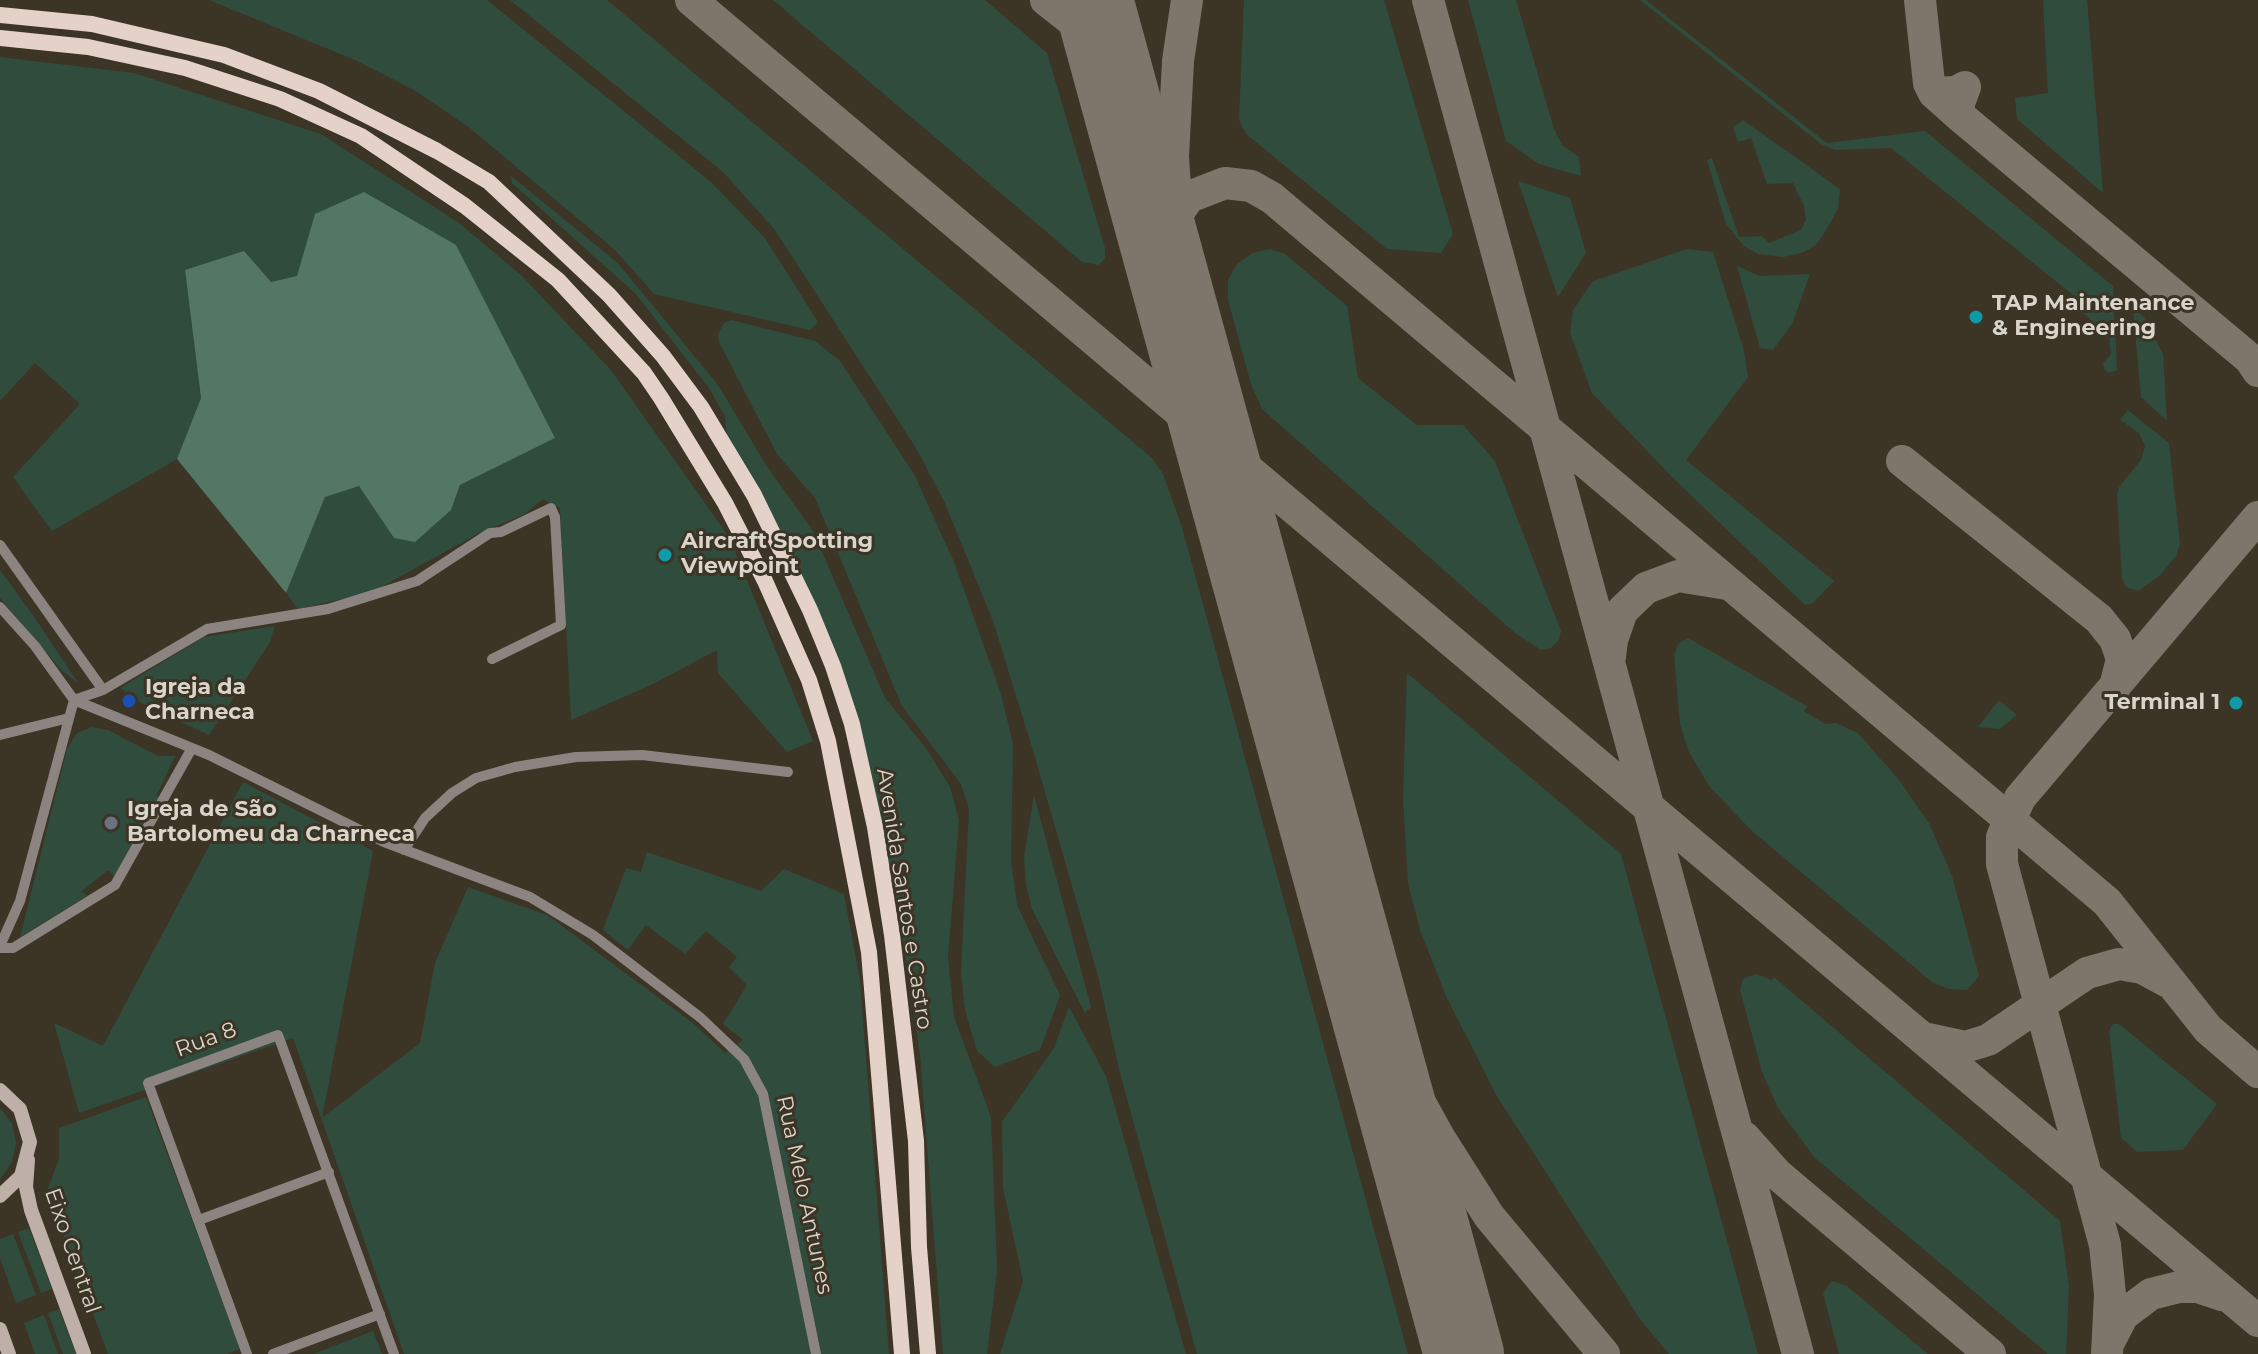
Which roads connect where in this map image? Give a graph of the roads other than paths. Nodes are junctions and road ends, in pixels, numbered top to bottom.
1 (0, 15) edge
2 (4, 38) edge
3 (0, 545) edge
4 (0, 607) edge
5 (492, 659) dead end
6 (103, 690) junction
7 (74, 700) junction
8 (69, 718) junction
9 (0, 735) edge
10 (192, 748) junction
11 (788, 772) dead end
12 (404, 850) junction
13 (9, 929) junction
14 (0, 938) edge
15 (0, 947) edge
16 (0, 1090) edge
17 (28, 1160) junction
18 (329, 1172) junction
19 (0, 1196) edge
20 (199, 1220) junction
21 (380, 1314) junction
22 (0, 1329) edge
23 (9, 1354) edge
24 (84, 1354) edge
25 (247, 1354) edge
26 (273, 1354) edge
27 (394, 1354) edge
28 (816, 1354) edge
29 (902, 1354) edge
30 (928, 1354) edge

1 - 30 main road, Avenida Santos e Castro
2 - 29 main road, Avenida Santos e Castro
3 - 6 street
4 - 7 street
5 - 6 street
6 - 7 street
7 - 8 street
7 - 10 street
8 - 9 street
8 - 13 street
10 - 12 street
10 - 15 street
11 - 12 street
12 - 28 street, Rua Melo Antunes
13 - 14 street
13 - 15 street
16 - 17 main road, Eixo Central
17 - 19 main road
17 - 24 main road, Eixo Central
18 - 20 street
18 - 20 street, Rua 8
18 - 21 street
20 - 25 street
21 - 26 street
21 - 27 street
22 - 23 main road

